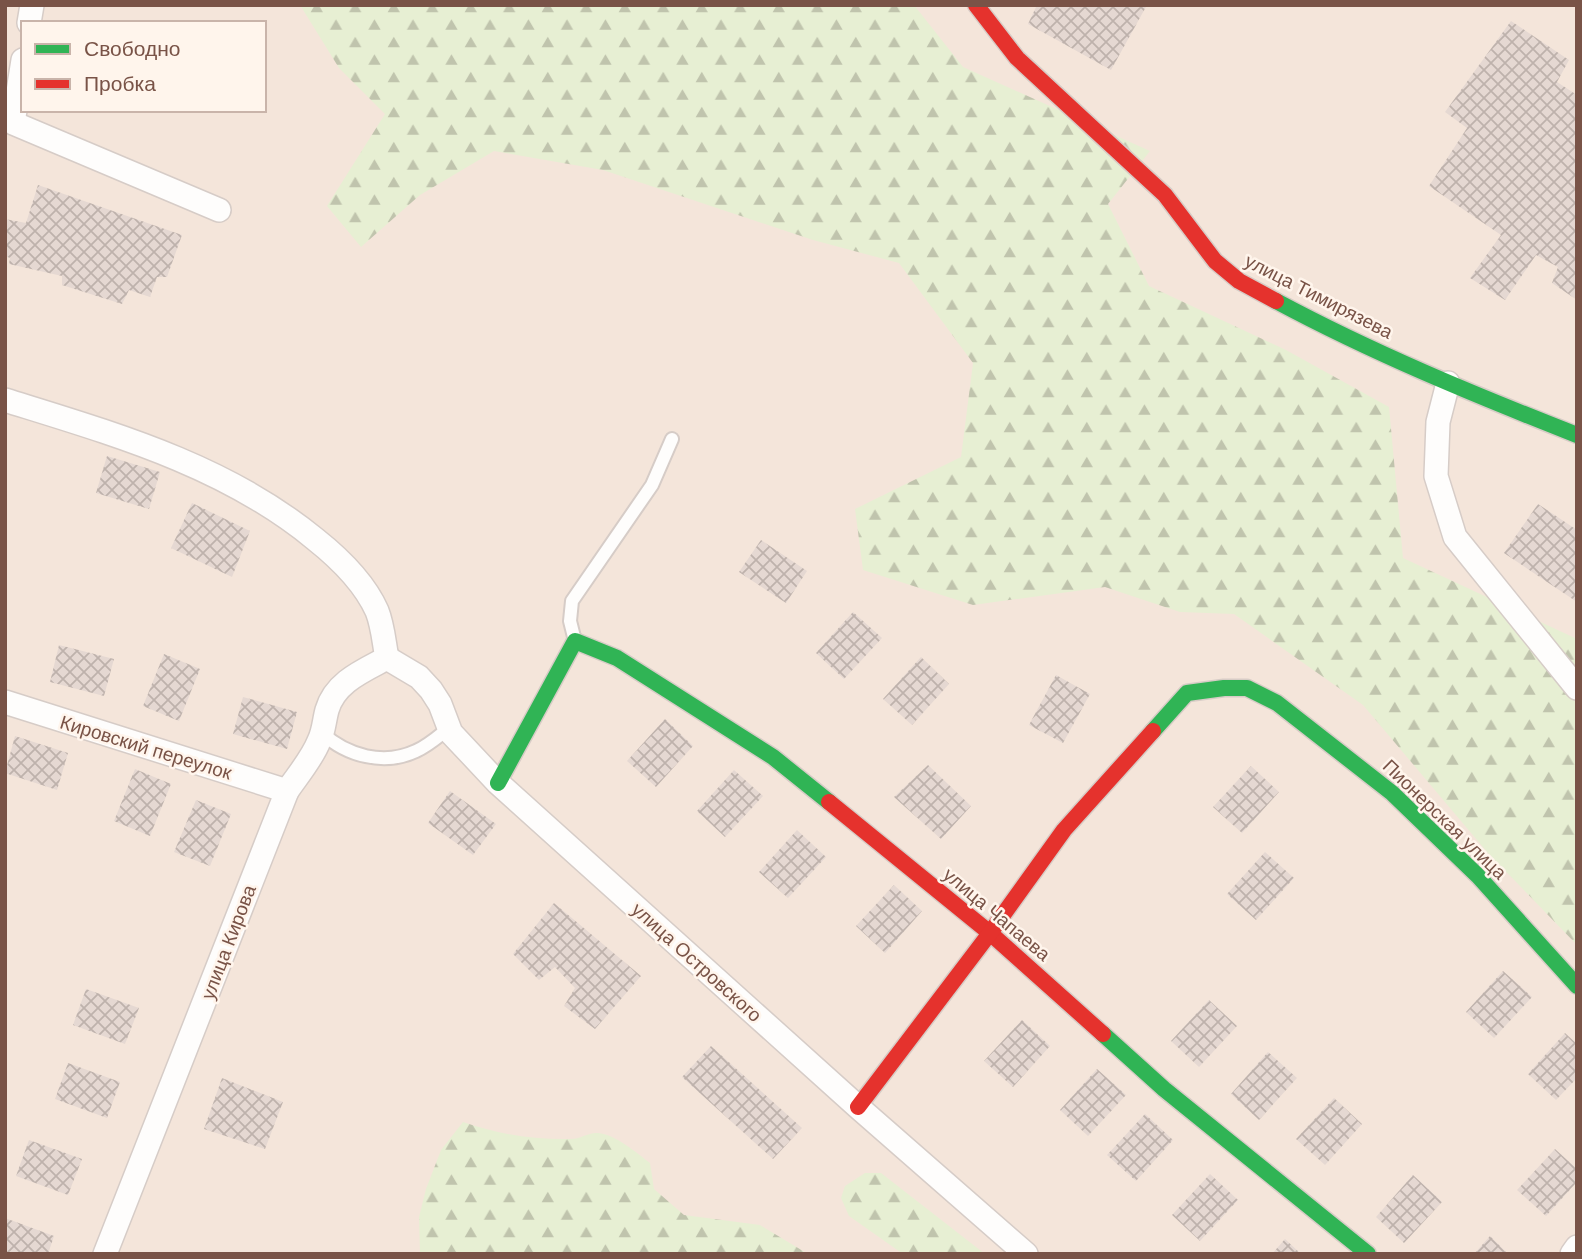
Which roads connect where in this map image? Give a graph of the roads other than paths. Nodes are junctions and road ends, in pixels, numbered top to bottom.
1 (975, 5) edge
2 (21, 73) edge
3 (219, 210) dead end
4 (1448, 383) junction
5 (5, 400) edge
6 (1577, 435) edge
7 (672, 439) dead end
8 (575, 641) junction
9 (387, 658) junction
10 (1577, 688) edge
11 (5, 702) edge
12 (449, 728) junction
13 (322, 733) junction
14 (498, 783) junction
15 (287, 791) junction
16 (990, 933) junction
17 (1577, 986) edge
18 (858, 1107) junction
19 (1577, 1247) edge
20 (106, 1254) edge
21 (1026, 1254) edge
22 (1368, 1254) edge
23 (1572, 1254) edge

1 - 4 street, улица Тимирязева
2 - 3 street
4 - 6 street, улица Тимирязева
4 - 10 street
5 - 9 street
7 - 8 lane
8 - 14 street
8 - 16 street, улица Чапаева
9 - 12 street, улица Островского
9 - 13 street, улица Кирова
11 - 15 street, Кировский переулок
12 - 13 lane
12 - 14 street, улица Островского
13 - 15 street, улица Кирова
14 - 18 street, улица Островского
15 - 20 street, улица Кирова
16 - 17 street, Пионерская улица
16 - 18 street
16 - 22 street, улица Чапаева
18 - 21 street, улица Островского
19 - 23 street

